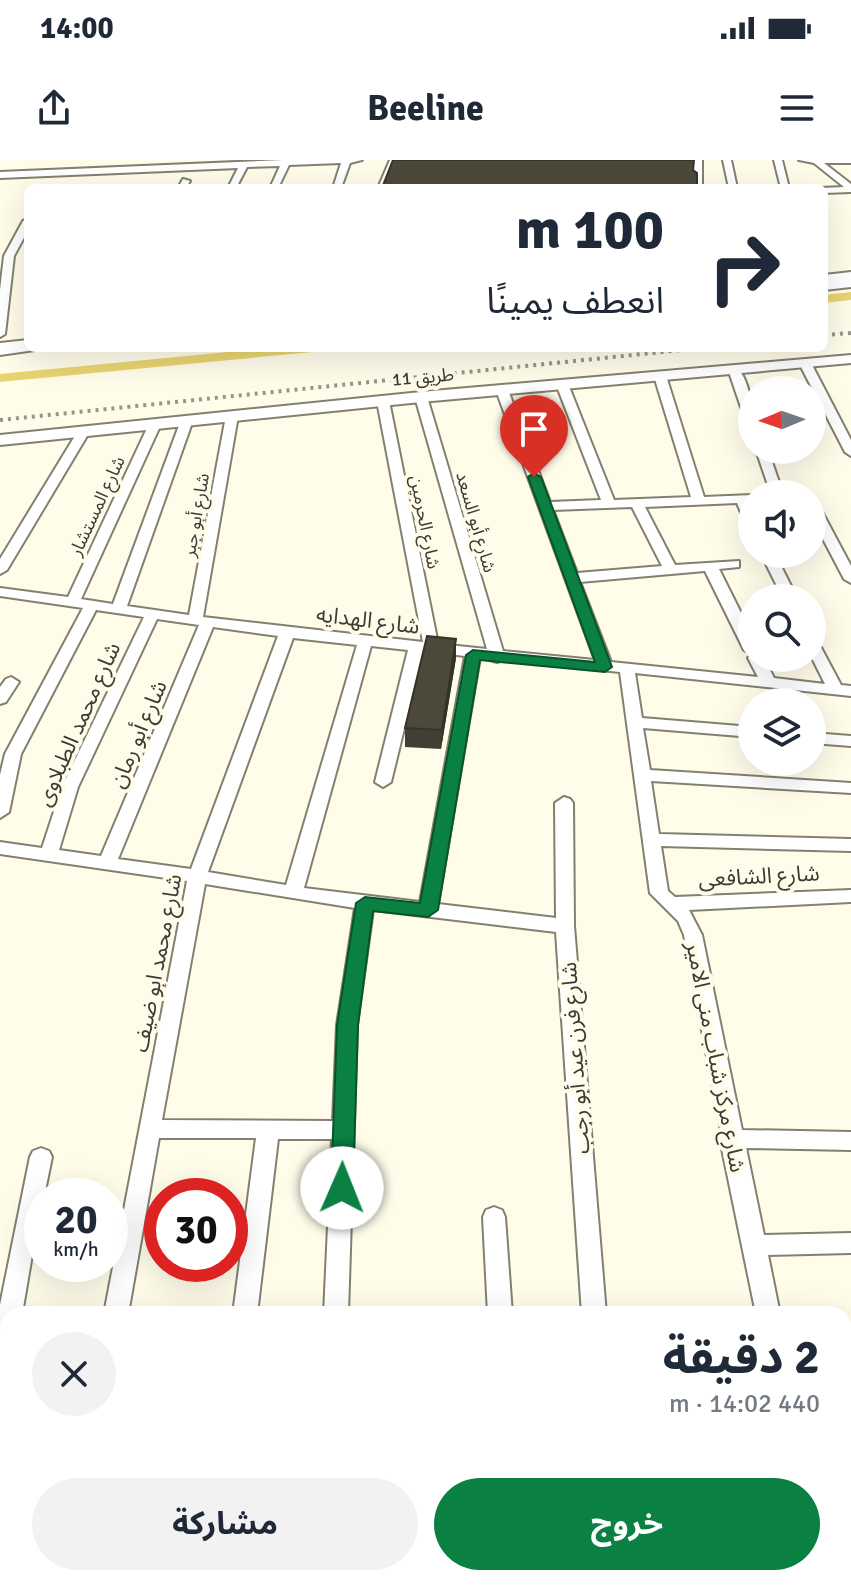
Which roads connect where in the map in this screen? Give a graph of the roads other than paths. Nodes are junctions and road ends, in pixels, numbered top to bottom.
1 (72, 160) edge
2 (121, 160) edge
3 (345, 160) edge
4 (358, 160) edge
5 (394, 160) edge
6 (698, 160) edge
7 (727, 160) edge
8 (778, 160) edge
9 (803, 160) edge
10 (851, 160) edge
11 (286, 162) edge
12 (818, 162) junction
13 (230, 163) edge
14 (169, 164) edge
15 (244, 165) junction
16 (113, 170) junction
17 (2, 172) edge
18 (59, 177) junction
19 (160, 178) dead end
20 (234, 184) edge
21 (276, 184) edge
22 (339, 184) edge
23 (384, 184) edge
24 (698, 184) edge
25 (732, 184) edge
26 (784, 184) edge
27 (851, 189) edge
28 (828, 190) edge
29 (24, 227) edge
30 (851, 265) edge
31 (828, 267) edge
32 (851, 271) edge
33 (828, 274) edge
34 (851, 280) edge
35 (828, 283) edge
36 (0, 334) edge
37 (24, 339) edge
38 (0, 341) edge
39 (24, 346) edge
40 (0, 349) edge
41 (851, 359) edge
42 (805, 363) junction
43 (734, 369) junction
44 (660, 376) junction
45 (738, 381) edge
46 (562, 384) junction
47 (502, 390) junction
48 (421, 397) junction
49 (383, 401) junction
50 (232, 416) junction
51 (187, 420) junction
52 (155, 424) junction
53 (84, 431) junction
54 (0, 440) edge
55 (851, 452) edge
56 (738, 499) edge
57 (699, 501) junction
58 (637, 503) junction
59 (609, 504) junction
60 (545, 506) junction
61 (826, 532) edge
62 (734, 564) dead end
63 (710, 566) junction
64 (0, 570) edge
65 (671, 570) junction
66 (572, 578) junction
67 (851, 579) edge
68 (0, 592) edge
69 (72, 604) junction
70 (91, 606) junction
71 (118, 610) junction
72 (152, 615) junction
73 (202, 622) junction
74 (738, 622) edge
75 (287, 633) junction
76 (365, 642) junction
77 (424, 649) junction
78 (473, 655) junction
79 (497, 657) junction
80 (826, 665) edge
81 (605, 667) junction
82 (627, 670) junction
83 (763, 672) edge
84 (11, 682) dead end
85 (769, 684) junction
86 (843, 691) edge
87 (0, 699) edge
88 (634, 722) junction
89 (738, 731) edge
90 (826, 739) edge
91 (851, 741) edge
92 (3, 772) edge
93 (642, 775) junction
94 (383, 782) dead end
95 (851, 788) edge
96 (564, 803) dead end
97 (0, 812) edge
98 (651, 840) junction
99 (851, 845) edge
100 (0, 848) edge
101 (49, 853) junction
102 (108, 862) junction
103 (197, 876) junction
104 (293, 893) junction
105 (851, 896) edge
106 (365, 903) junction
107 (669, 904) junction
108 (428, 910) junction
109 (565, 926) junction
110 (150, 1129) junction
111 (268, 1130) junction
112 (343, 1130) junction
113 (731, 1139) junction
114 (851, 1141) edge
115 (41, 1157) dead end
116 (494, 1217) dead end
117 (851, 1243) edge
118 (753, 1245) junction
119 (12, 1306) edge
120 (117, 1306) edge
121 (246, 1306) edge
122 (336, 1306) edge
123 (500, 1306) edge
124 (593, 1306) edge
125 (766, 1306) edge

1 - 18 street
2 - 16 street
3 - 4 street
3 - 11 street
3 - 22 street
5 - 23 street
6 - 24 street
7 - 25 street
8 - 26 street
9 - 12 street
10 - 12 street
11 - 15 street
11 - 21 street
12 - 27 street
13 - 14 street
13 - 15 street
14 - 16 street
14 - 19 street
15 - 20 street
16 - 18 street
17 - 18 street
27 - 28 street
29 - 36 street
30 - 31 highway
32 - 33 highway
34 - 35 highway
37 - 38 highway
39 - 40 highway
41 - 42 street, طريق 11
42 - 43 street, طريق 11
42 - 55 street
43 - 44 street, طريق 11
43 - 45 street
44 - 46 street, طريق 11
44 - 57 street
46 - 47 street, طريق 11
46 - 59 street
47 - 48 street, طريق 11
47 - 60 street
48 - 49 street, طريق 11
48 - 79 street, شارع أبو السعد
49 - 50 street, طريق 11
49 - 77 street, شارع الحرمين
50 - 51 street, طريق 11
50 - 73 street, شارع أبو جبر
51 - 52 street, طريق 11
51 - 71 street
52 - 53 street, طريق 11
52 - 69 street, شارع المستشار
53 - 54 street, طريق 11
53 - 64 street
56 - 57 street
57 - 58 street
58 - 59 street
58 - 65 street
59 - 60 street
60 - 66 street
61 - 67 street
62 - 63 street
63 - 65 street
63 - 74 street
65 - 66 street
66 - 81 street
68 - 69 street, شارع الهدايه
69 - 70 street, شارع الهدايه
70 - 71 street, شارع الهدايه
70 - 92 street
71 - 72 street, شارع الهدايه
72 - 73 street, شارع الهدايه
72 - 101 street, شارع محمد الطبلاوى
73 - 75 street, شارع الهدايه
73 - 102 street, شارع أبو رمان
75 - 76 street, شارع الهدايه
75 - 103 street, شارع محمد ابو ضيف
76 - 77 street, شارع الهدايه
76 - 104 street
77 - 78 street, شارع الهدايه
77 - 94 street
78 - 79 street, شارع الهدايه
78 - 108 street
79 - 81 street, شارع الهدايه
80 - 86 street
81 - 82 street, شارع الهدايه
82 - 85 street, شارع الهدايه
82 - 88 street, شارع مركز شباب منى الامير
83 - 85 street
84 - 87 street
85 - 86 street, شارع الهدايه
88 - 89 street
88 - 93 street, شارع مركز شباب منى الامير
90 - 91 street
92 - 97 street
93 - 95 street
93 - 98 street, شارع مركز شباب منى الامير
96 - 109 street, شارع فرن عيد أبو رجب
98 - 99 street
98 - 107 street, شارع مركز شباب منى الامير
100 - 101 street
101 - 102 street
102 - 103 street
103 - 104 street
103 - 110 street, شارع محمد ابو ضيف
104 - 106 street
105 - 107 street, شارع الشافعى
106 - 108 street
106 - 112 street
107 - 113 street, شارع مركز شباب منى الامير
108 - 109 street
109 - 124 street, شارع فرن عيد أبو رجب
110 - 111 street
110 - 120 street, شارع محمد ابو ضيف
111 - 112 street
111 - 121 street
112 - 122 street
113 - 114 street
113 - 118 street, شارع مركز شباب منى الامير
115 - 119 street
116 - 123 street
117 - 118 street
118 - 125 street, شارع مركز شباب منى الامير

